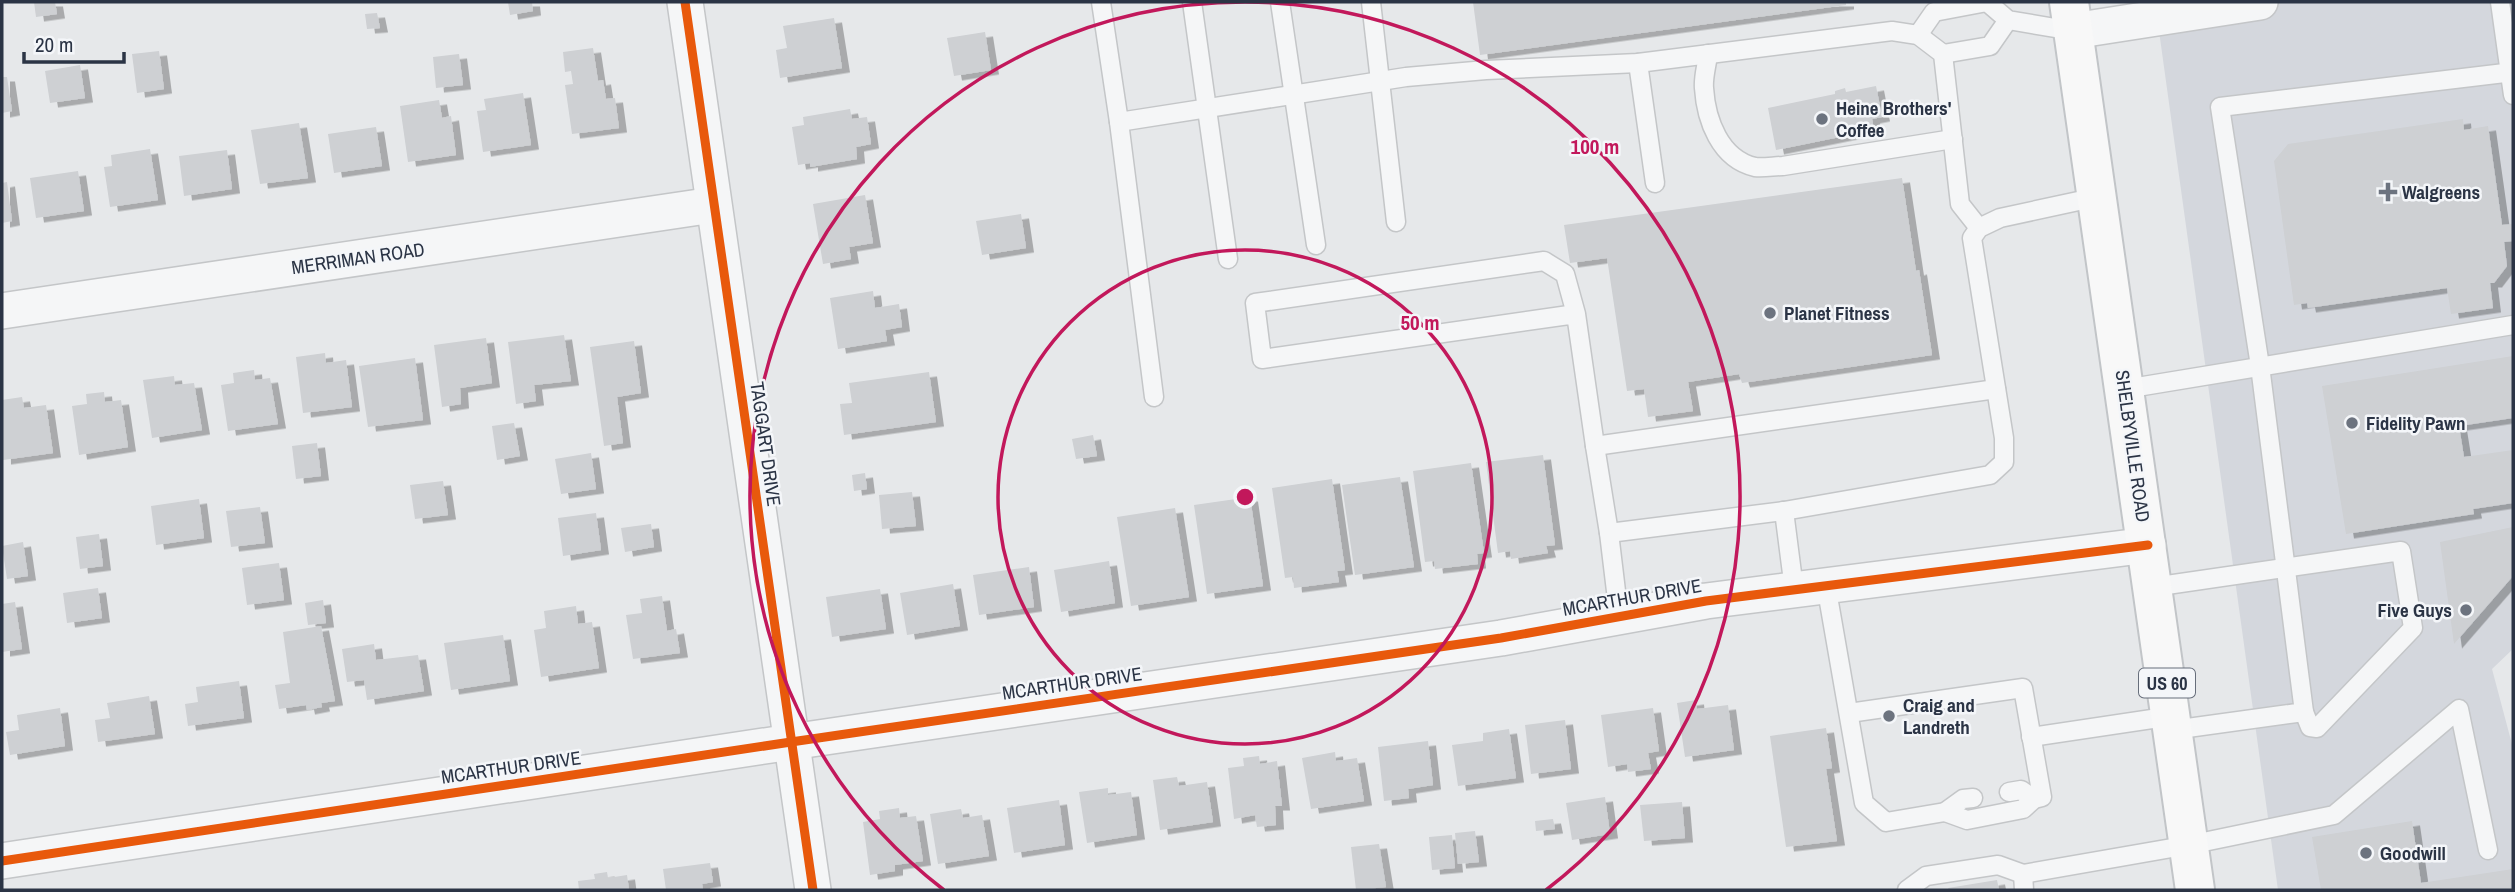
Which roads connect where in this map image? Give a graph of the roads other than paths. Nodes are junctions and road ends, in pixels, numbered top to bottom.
1 (685, 2) edge
2 (1101, 2) edge
3 (1192, 2) edge
4 (1280, 2) edge
5 (1371, 2) edge
6 (2259, 2) edge
7 (2500, 2) edge
8 (2071, 16) edge
9 (2008, 20) junction
10 (1918, 34) junction
11 (1708, 54) junction
12 (1943, 54) junction
13 (1638, 63) junction
14 (2512, 72) edge
15 (1381, 81) junction
16 (1292, 95) junction
17 (2513, 95) edge
18 (1208, 108) junction
19 (1119, 122) junction
20 (1953, 139) junction
21 (1655, 183) dead end
22 (2097, 197) junction
23 (713, 205) junction
24 (1395, 222) dead end
25 (1979, 228) junction
26 (1316, 245) dead end
27 (1228, 259) dead end
28 (2, 311) edge
29 (1576, 314) junction
30 (2513, 325) edge
31 (2260, 366) junction
32 (2125, 388) junction
33 (1996, 389) junction
34 (1154, 397) dead end
35 (1595, 446) junction
36 (1784, 511) junction
37 (1609, 533) junction
38 (2147, 545) junction
39 (2286, 568) junction
40 (1810, 587) junction
41 (2153, 587) junction
42 (1619, 616) junction
43 (2304, 712) junction
44 (1849, 713) junction
45 (2172, 723) junction
46 (2031, 737) junction
47 (791, 742) junction
48 (2009, 792) dead end
49 (1973, 798) dead end
50 (2034, 799) junction
51 (1945, 812) junction
52 (2189, 845) junction
53 (2488, 850) dead end
54 (2, 861) edge
55 (2024, 882) edge
56 (813, 890) edge
57 (1907, 890) edge
58 (2195, 890) edge

1 - 23 street, TAGGART DRIVE
2 - 19 lane
3 - 18 lane
4 - 16 lane
5 - 15 lane
6 - 8 street
7 - 14 lane
8 - 9 lane
8 - 22 main road, SHELBYVILLE ROAD / US 60
9 - 10 lane
9 - 12 lane
10 - 11 lane
10 - 12 lane
11 - 13 lane
11 - 20 lane
12 - 20 lane
13 - 15 lane
13 - 21 lane
14 - 17 lane
14 - 31 lane
15 - 16 lane
15 - 24 lane
16 - 18 lane
16 - 26 lane
18 - 19 lane
18 - 27 lane
19 - 34 lane
20 - 25 lane
22 - 25 lane
22 - 32 main road, SHELBYVILLE ROAD / US 60
23 - 28 street, MERRIMAN ROAD
23 - 47 street, TAGGART DRIVE
25 - 33 lane
29 - 29 lane
29 - 35 lane
30 - 31 lane
31 - 32 lane
31 - 39 lane
32 - 38 main road, SHELBYVILLE ROAD / US 60
33 - 35 lane
33 - 36 lane
35 - 37 lane
36 - 37 lane
36 - 40 lane
37 - 42 lane
38 - 40 street, MCARTHUR DRIVE
38 - 41 main road, SHELBYVILLE ROAD / US 60
39 - 41 lane
39 - 43 lane
39 - 43 lane
40 - 42 street, MCARTHUR DRIVE
40 - 44 lane
41 - 45 main road, SHELBYVILLE ROAD / US 60
42 - 47 street, MCARTHUR DRIVE
43 - 45 lane
44 - 46 lane
44 - 51 lane
45 - 46 lane
45 - 52 main road, SHELBYVILLE ROAD / US 60
46 - 50 lane
47 - 54 street, MCARTHUR DRIVE
47 - 56 street, TAGGART DRIVE
48 - 50 lane
49 - 51 lane
50 - 51 lane
52 - 53 lane
52 - 55 lane
52 - 58 main road, SHELBYVILLE ROAD / US 60
55 - 57 lane

